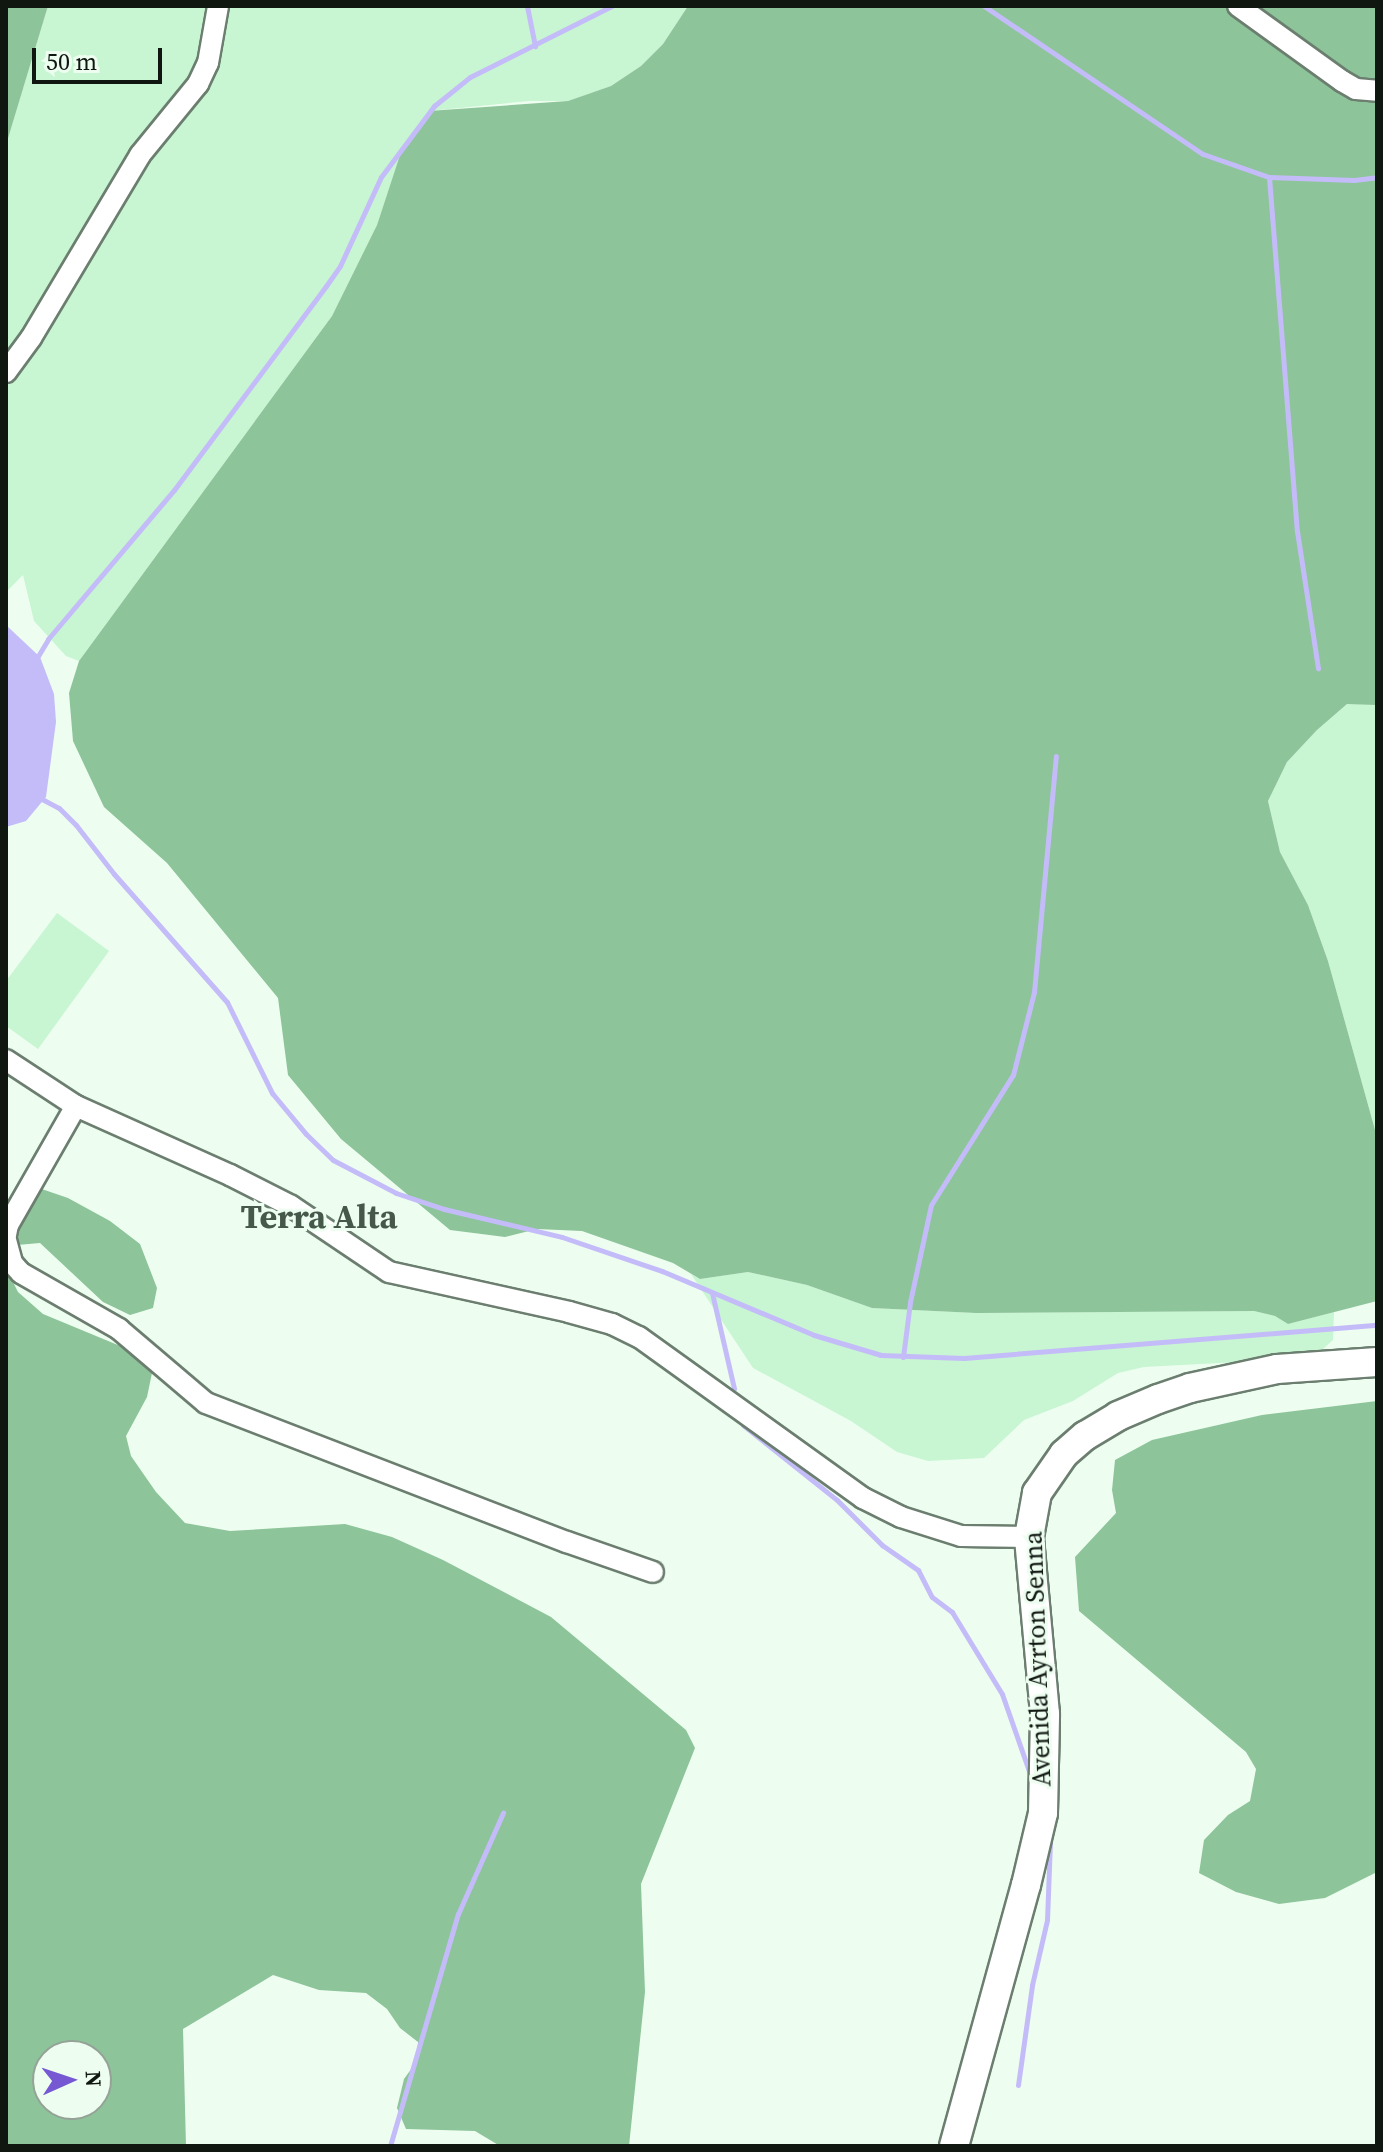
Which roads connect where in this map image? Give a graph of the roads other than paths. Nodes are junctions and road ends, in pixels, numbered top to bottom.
1 (218, 6) edge
2 (1238, 6) edge
3 (1377, 91) edge
4 (6, 372) edge
5 (6, 1060) edge
6 (76, 1106) junction
7 (6, 1238) edge
8 (1377, 1362) edge
9 (1029, 1537) junction
10 (653, 1572) dead end
11 (954, 2146) edge

1 - 4 street
2 - 3 street
5 - 6 street
6 - 7 street
6 - 9 street
7 - 10 street
8 - 9 street, Avenida Ayrton Senna
9 - 11 street, Avenida Ayrton Senna

